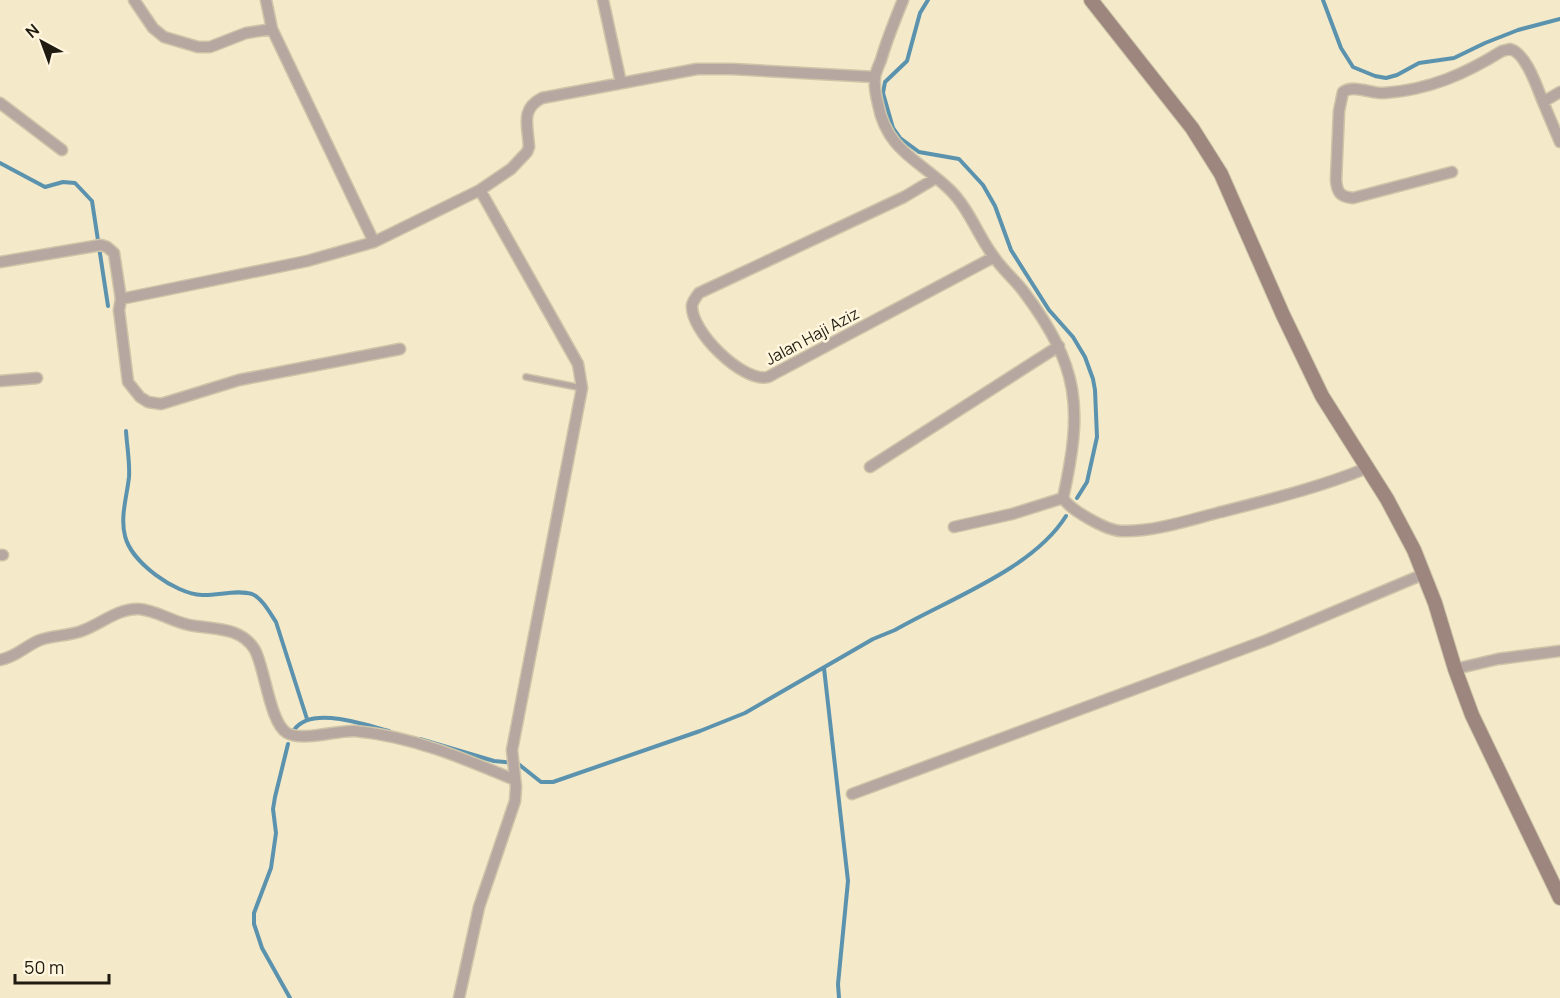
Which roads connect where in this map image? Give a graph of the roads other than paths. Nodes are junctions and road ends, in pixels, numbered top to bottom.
1 (134, 0) edge
2 (266, 0) edge
3 (603, 0) edge
4 (903, 0) edge
5 (1091, 0) edge
6 (272, 29) junction
7 (875, 77) junction
8 (621, 83) junction
9 (1560, 92) edge
10 (1543, 102) junction
11 (0, 103) edge
12 (1560, 142) edge
13 (62, 150) dead end
14 (1452, 172) dead end
15 (936, 178) junction
16 (480, 190) junction
17 (375, 242) junction
18 (994, 257) junction
19 (0, 262) edge
20 (121, 299) junction
21 (1059, 346) junction
22 (400, 349) dead end
23 (526, 377) dead end
24 (37, 378) dead end
25 (0, 381) edge
26 (582, 388) junction
27 (870, 466) dead end
28 (1367, 468) junction
29 (1063, 498) junction
30 (954, 527) dead end
31 (1424, 574) junction
32 (1560, 651) edge
33 (0, 660) edge
34 (1455, 669) junction
35 (514, 774) junction
36 (852, 795) dead end
37 (1560, 898) edge
38 (459, 998) edge

1 - 6 street
2 - 6 street
3 - 8 street
4 - 7 street
5 - 28 street
6 - 17 street
7 - 8 street
7 - 15 street
8 - 16 street
9 - 10 street
10 - 12 street
10 - 14 street
11 - 13 street
15 - 18 street
15 - 18 street, Jalan Haji Aziz
16 - 17 street
16 - 26 street
17 - 20 street
18 - 21 street
19 - 20 street
20 - 22 street
21 - 27 street
21 - 29 street
23 - 26 lane
24 - 25 street
26 - 35 street
28 - 29 street
28 - 31 street
29 - 30 street
31 - 34 street
31 - 36 street
32 - 34 street
33 - 35 street
34 - 37 street
35 - 38 street

